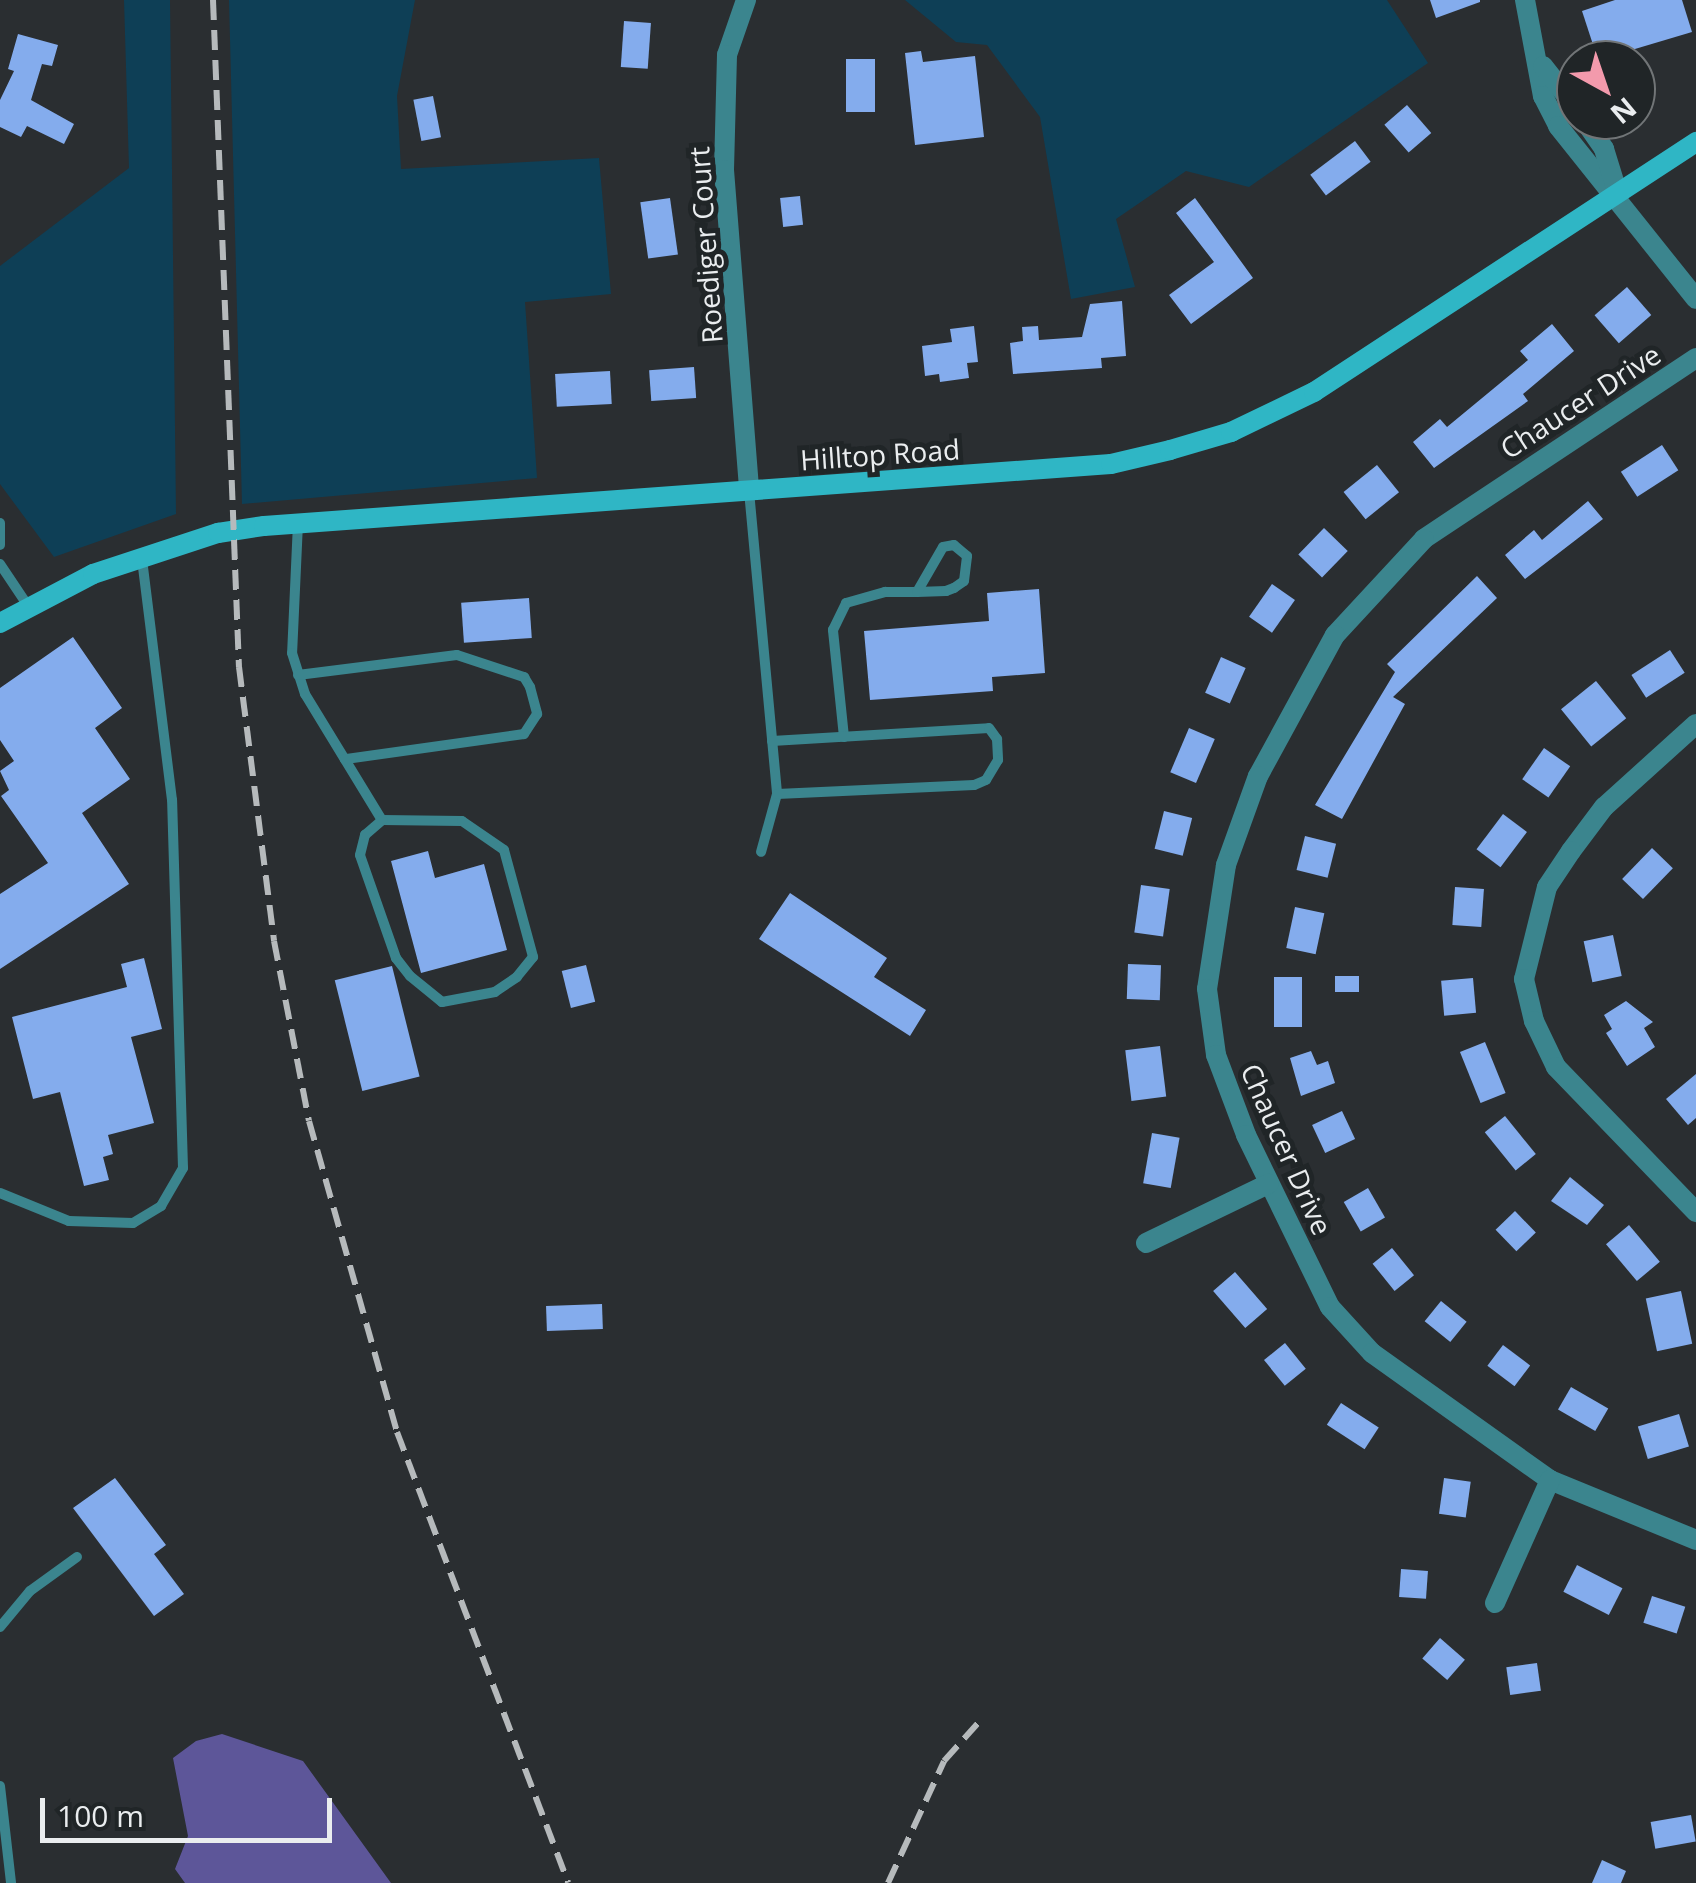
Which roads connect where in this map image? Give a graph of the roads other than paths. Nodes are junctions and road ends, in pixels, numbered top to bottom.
1 (746, 0) edge
2 (1526, 0) edge
3 (1542, 66) junction
4 (1556, 83) edge
5 (1598, 140) edge
6 (1696, 142) edge
7 (1618, 193) junction
8 (1696, 299) edge
9 (1696, 358) edge
10 (749, 490) junction
11 (298, 522) junction
12 (2, 525) edge
13 (0, 545) edge
14 (142, 557) junction
15 (0, 564) edge
16 (917, 592) junction
17 (28, 606) junction
18 (0, 624) edge
19 (298, 675) junction
20 (1696, 724) edge
21 (844, 737) junction
22 (772, 741) junction
23 (345, 759) junction
24 (777, 794) junction
25 (382, 820) junction
26 (761, 852) dead end
27 (1268, 1184) junction
28 (0, 1193) edge
29 (1696, 1212) edge
30 (1146, 1243) dead end
31 (1550, 1480) junction
32 (1696, 1540) edge
33 (77, 1558) dead end
34 (1495, 1603) dead end
35 (0, 1627) edge
36 (0, 1786) edge
37 (11, 1883) edge

1 - 10 street, Roediger Court
2 - 3 street
3 - 4 street
3 - 7 street
5 - 7 street
6 - 7 main road, Hilltop Road
7 - 8 street
7 - 10 main road, Hilltop Road
9 - 27 street, Chaucer Drive
10 - 11 main road, Hilltop Road
10 - 22 lane
11 - 14 main road, Hilltop Road
11 - 19 lane
12 - 13 lane
14 - 17 main road, Hilltop Road
14 - 28 lane
15 - 17 lane
16 - 16 lane
16 - 21 lane
17 - 18 main road, Hilltop Road
19 - 23 lane
19 - 23 lane
20 - 29 street
21 - 22 lane
21 - 24 lane
22 - 24 lane
23 - 25 lane
24 - 26 lane
25 - 25 lane
27 - 30 street
27 - 31 street, Chaucer Drive
31 - 32 street, Chaucer Drive
31 - 34 street
33 - 35 lane
36 - 37 lane

